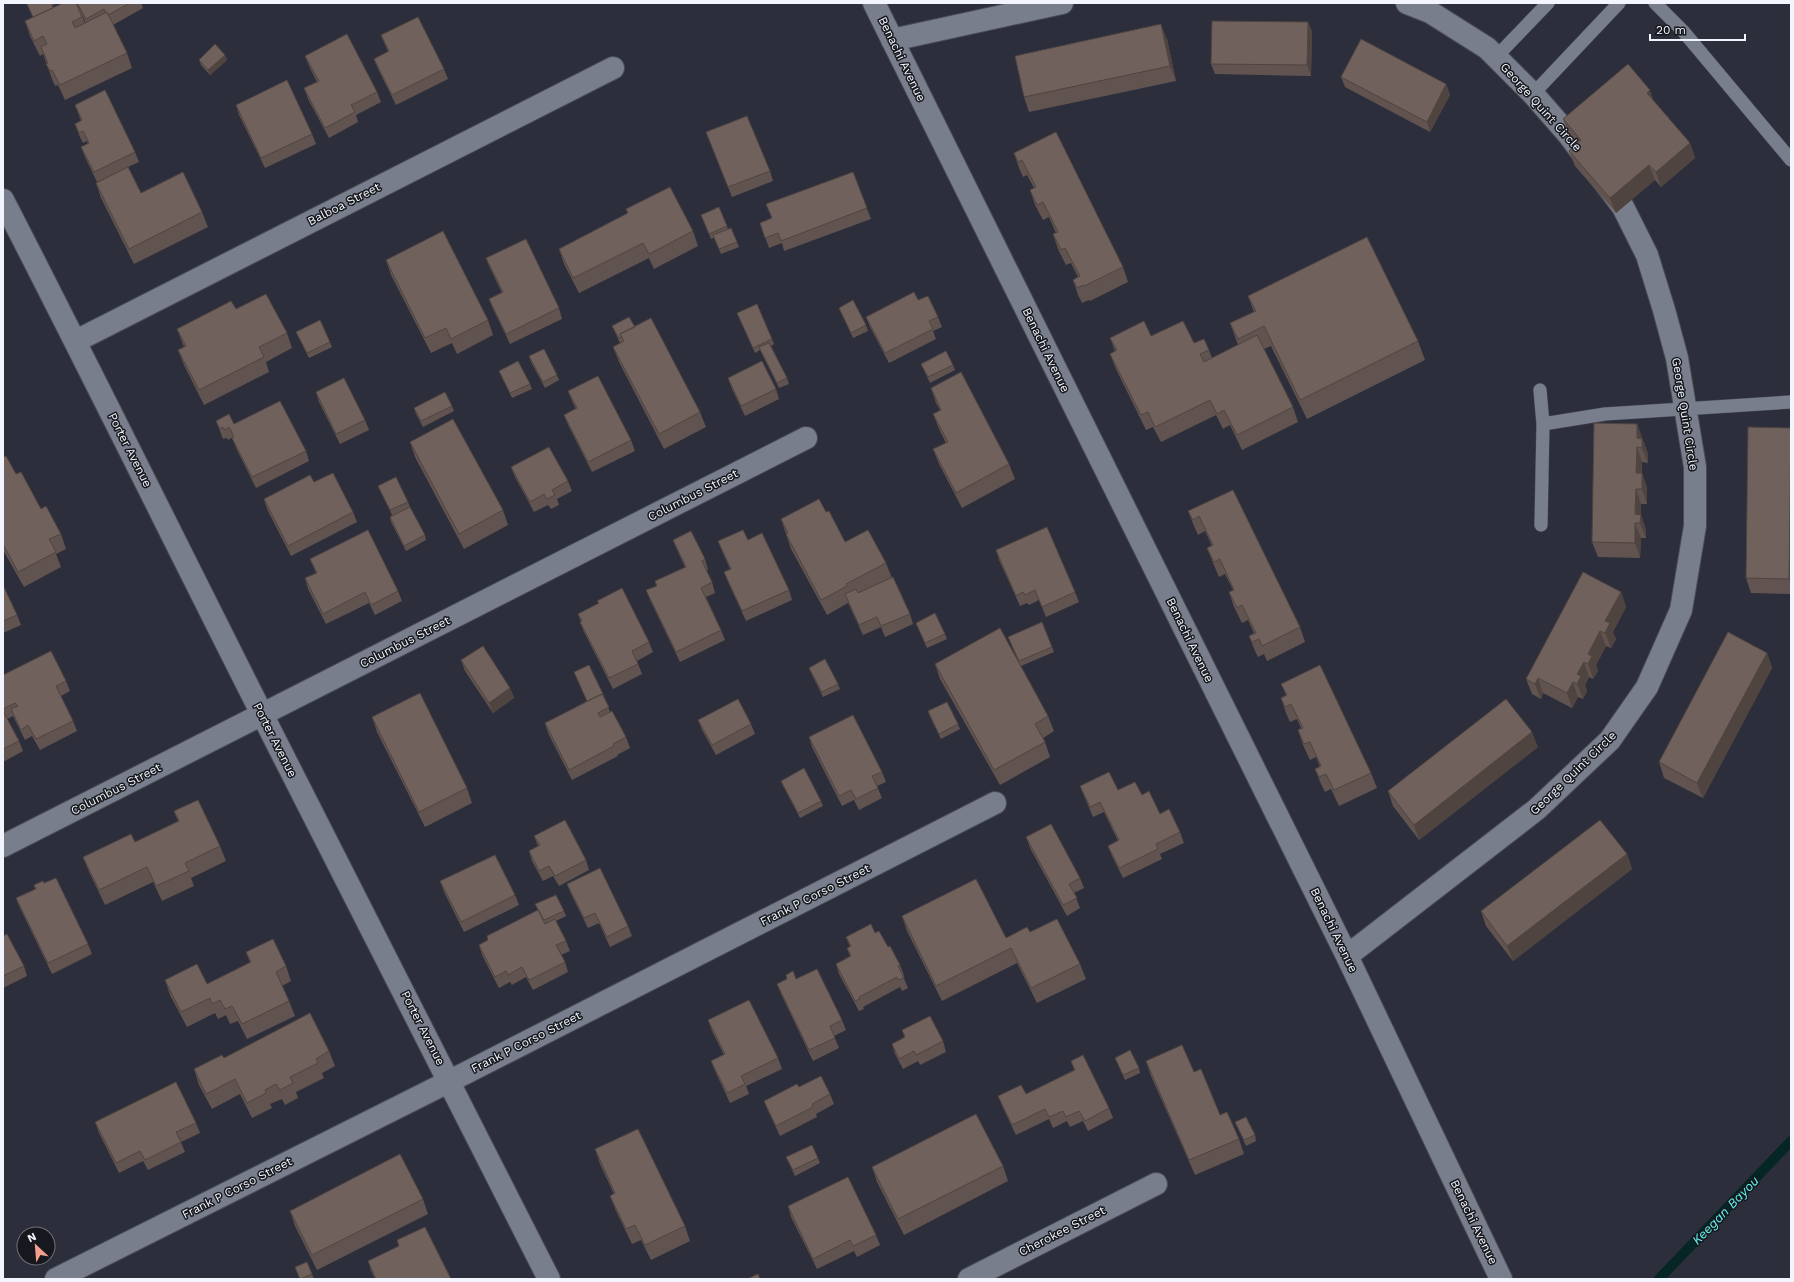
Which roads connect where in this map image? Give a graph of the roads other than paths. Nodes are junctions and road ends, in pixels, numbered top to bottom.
1 (874, 3) edge
2 (1062, 3) edge
3 (1407, 3) edge
4 (1548, 3) edge
5 (1619, 3) edge
6 (1655, 3) edge
7 (892, 40) junction
8 (1496, 57) junction
9 (613, 68) dead end
10 (1533, 94) junction
11 (1791, 160) edge
12 (3, 200) edge
13 (76, 341) junction
14 (1540, 390) dead end
15 (1791, 402) edge
16 (1686, 408) junction
17 (1543, 424) junction
18 (806, 438) dead end
19 (1541, 525) dead end
20 (262, 715) junction
21 (995, 803) dead end
22 (3, 846) edge
23 (1347, 956) junction
24 (450, 1081) junction
25 (1156, 1184) dead end
26 (56, 1279) edge
27 (549, 1279) edge
28 (969, 1279) edge
29 (1501, 1279) edge

1 - 7 street, Benachi Avenue
2 - 7 street
3 - 8 street, George Quint Circle
4 - 8 lane
5 - 10 lane
6 - 11 lane
7 - 23 street, Benachi Avenue
8 - 10 street, George Quint Circle
9 - 13 street, Balboa Street
10 - 16 street, George Quint Circle
12 - 13 street, Porter Avenue
13 - 20 street, Porter Avenue
14 - 17 lane
15 - 16 lane
16 - 17 lane
16 - 23 street, George Quint Circle
17 - 19 lane
18 - 20 street, Columbus Street
20 - 22 street, Columbus Street
20 - 24 street, Porter Avenue
21 - 24 street, Frank P Corso Street
23 - 29 street, Benachi Avenue
24 - 26 street, Frank P Corso Street
24 - 27 street, Porter Avenue
25 - 28 street, Cherokee Street

